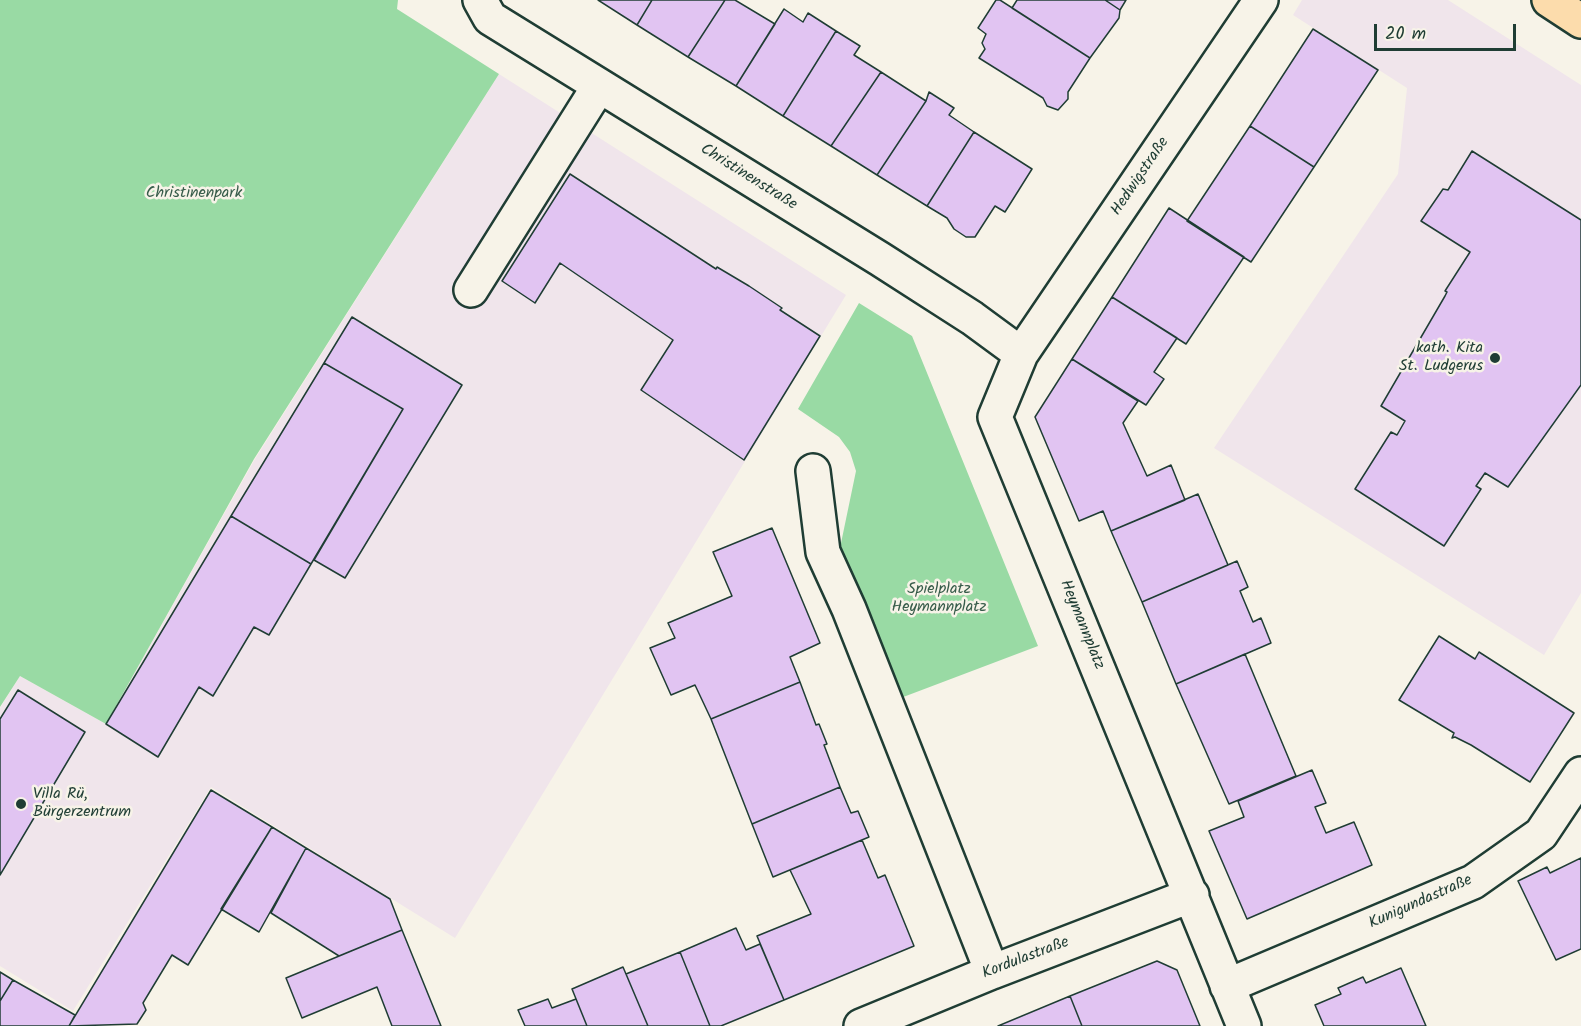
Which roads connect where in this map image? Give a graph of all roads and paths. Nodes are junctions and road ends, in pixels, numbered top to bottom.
1 (480, 0) edge
2 (1261, 0) edge
3 (1549, 0) edge
4 (1581, 21) edge
5 (599, 86) junction
6 (471, 290) dead end
7 (1021, 354) junction
8 (813, 471) dead end
9 (1581, 774) edge
10 (1191, 896) junction
11 (992, 972) junction
12 (1227, 986) junction
13 (861, 1026) edge
14 (1244, 1026) edge

1 - 5 street, Christinenstraße
2 - 7 street, Hedwigstraße
3 - 4 main road
5 - 6 street
5 - 7 street, Christinenstraße
7 - 10 street, Heymannplatz
8 - 11 street
9 - 12 street, Kunigundastraße
10 - 11 street, Kordulastraße
10 - 12 street
11 - 13 street, Kordulastraße
12 - 14 street

